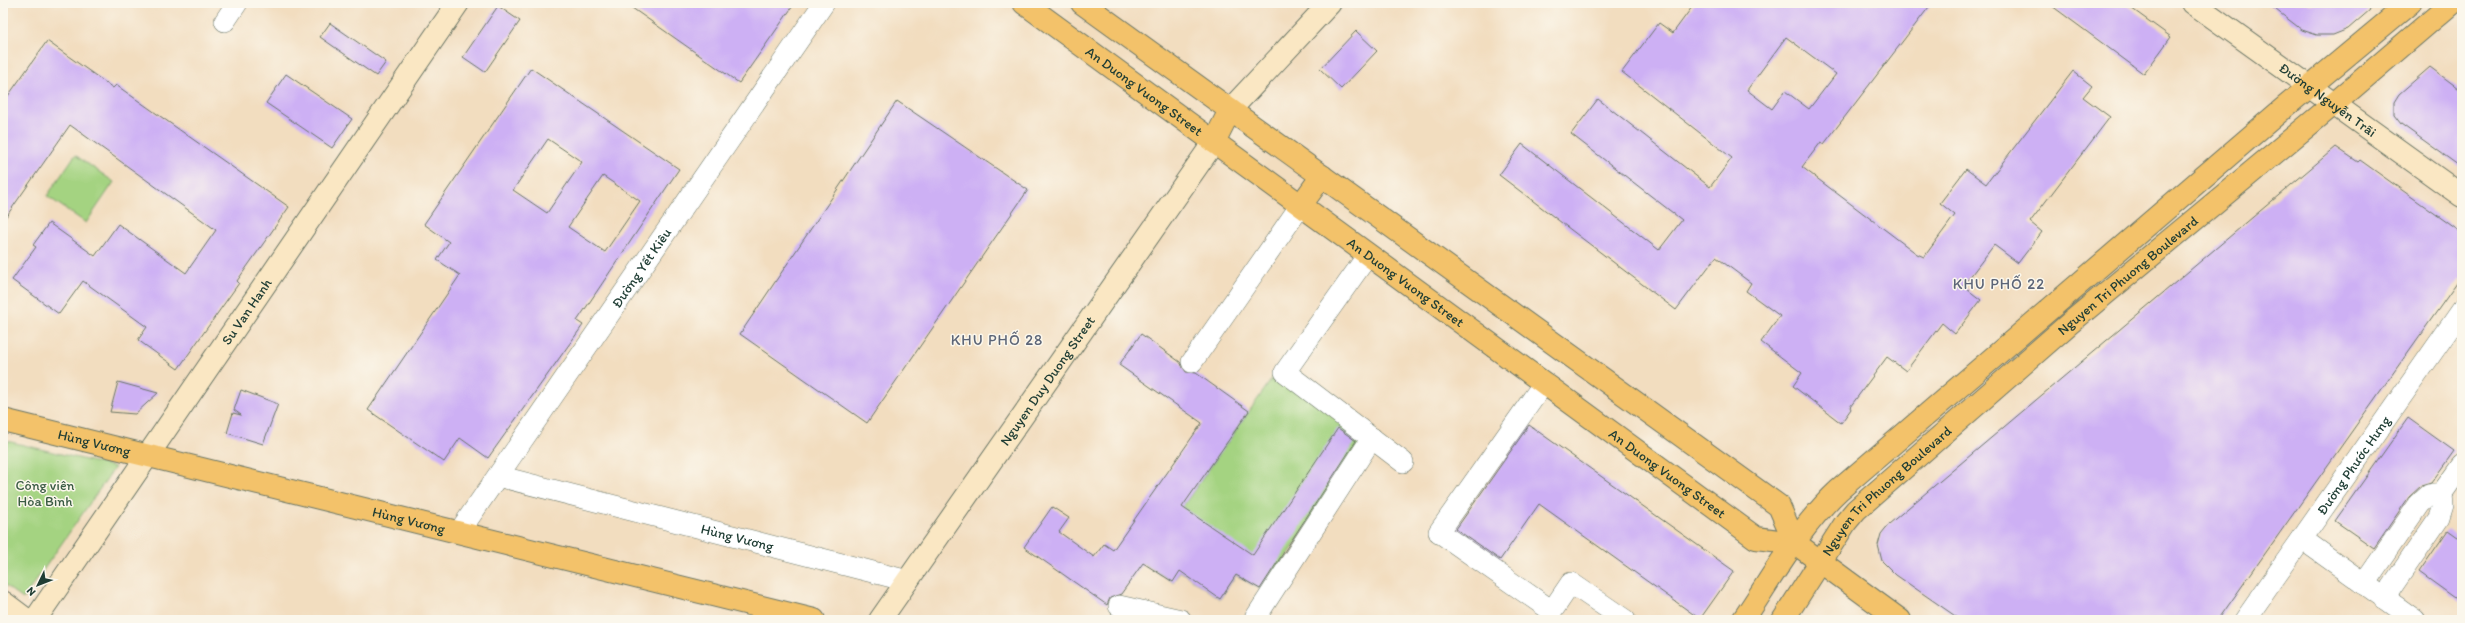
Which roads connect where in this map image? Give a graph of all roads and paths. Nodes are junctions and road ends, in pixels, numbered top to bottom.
1 (237, 3) edge
2 (458, 3) edge
3 (824, 3) edge
4 (1024, 3) edge
5 (1082, 3) edge
6 (1330, 3) edge
7 (2193, 3) edge
8 (2410, 3) edge
9 (2452, 3) edge
10 (225, 21) dead end
11 (2310, 86) junction
12 (2335, 103) junction
13 (1230, 110) junction
14 (1214, 142) junction
15 (1322, 176) junction
16 (2462, 196) edge
17 (1301, 205) junction
18 (1368, 255) junction
19 (2053, 306) junction
20 (2462, 310) edge
21 (2070, 323) junction
22 (1192, 362) dead end
23 (1544, 383) junction
24 (3, 420) edge
25 (1372, 438) junction
26 (147, 454) junction
27 (1403, 462) dead end
28 (2462, 465) edge
29 (498, 476) junction
30 (2442, 493) junction
31 (459, 532) junction
32 (2302, 539) junction
33 (1795, 543) junction
34 (1820, 563) junction
35 (908, 581) junction
36 (2364, 584) junction
37 (2384, 598) junction
38 (3, 602) edge
39 (1119, 606) dead end
40 (27, 620) edge
41 (35, 620) edge
42 (814, 620) edge
43 (880, 620) edge
44 (1181, 620) edge
45 (1254, 620) edge
46 (1625, 620) edge
47 (1743, 620) edge
48 (1783, 620) edge
49 (1900, 620) edge
50 (2245, 620) edge
51 (2415, 620) edge

1 - 10 street
2 - 26 street, Su Van Hanh
3 - 29 street, Đường Yết Kiêu
4 - 14 main road, An Duong Vuong Street
5 - 13 main road
6 - 13 street
7 - 11 street, Đường Nguyễn Trãi
8 - 11 main road, Nguyen Tri Phuong Boulevard
9 - 12 main road, Nguyen Tri Phuong Boulevard
11 - 12 street, Đường Nguyễn Trãi
11 - 19 main road, Nguyen Tri Phuong Boulevard
12 - 16 street, Đường Nguyễn Trãi
12 - 21 main road, Nguyen Tri Phuong Boulevard
13 - 14 main road
13 - 15 main road
14 - 17 main road, An Duong Vuong Street
14 - 35 street, Nguyen Duy Duong Street
15 - 17 main road
15 - 33 main road
17 - 18 main road, An Duong Vuong Street
17 - 22 street
18 - 23 main road, An Duong Vuong Street
18 - 25 street
19 - 21 main road
19 - 33 main road, Nguyen Tri Phuong Boulevard
20 - 32 street, Đường Phước Hưng
21 - 34 main road, Nguyen Tri Phuong Boulevard
23 - 33 main road, An Duong Vuong Street
23 - 46 street
24 - 26 main road, Hùng Vương
25 - 27 street
25 - 45 street
26 - 31 main road, Hùng Vương
26 - 41 street, Su Van Hanh
28 - 30 street
29 - 31 street, Đường Yết Kiêu
29 - 35 street, Hùng Vương
30 - 36 street
30 - 37 street
31 - 42 main road, Hùng Vương
32 - 36 street
32 - 50 street, Đường Phước Hưng
33 - 34 main road
33 - 47 main road, Nguyen Tri Phuong Boulevard
34 - 48 main road, Nguyen Tri Phuong Boulevard
34 - 49 main road
35 - 43 street, Nguyen Duy Duong Street
36 - 37 street
37 - 51 street
38 - 40 street
39 - 44 street

